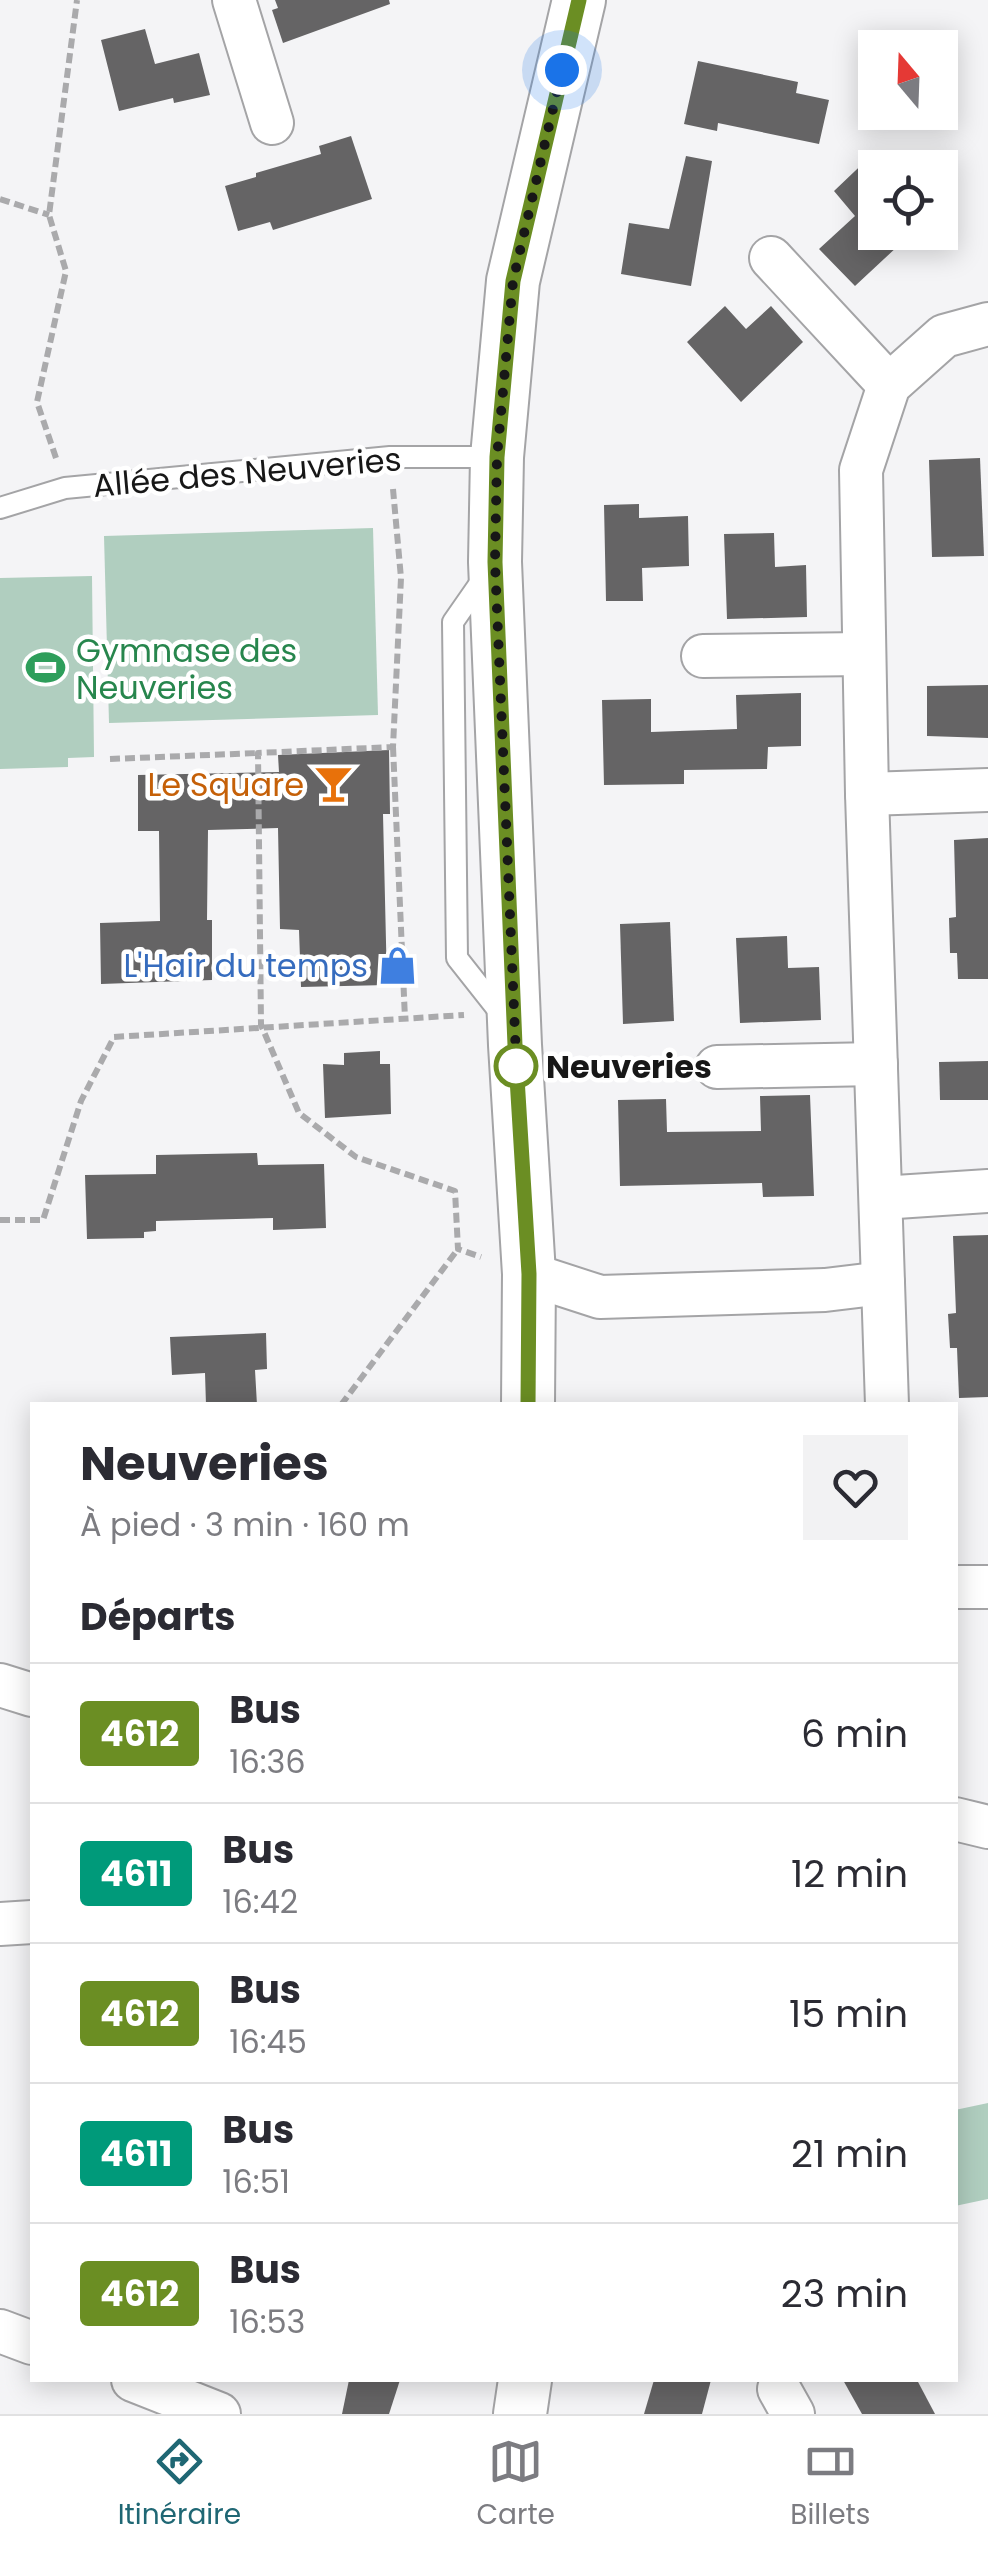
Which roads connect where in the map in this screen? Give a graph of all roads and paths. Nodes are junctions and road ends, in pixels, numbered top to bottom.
1 (77, 0) edge
2 (234, 0) edge
3 (579, 0) edge
4 (272, 123) dead end
5 (0, 199) edge
6 (49, 215) junction
7 (772, 258) dead end
8 (988, 324) edge
9 (888, 385) junction
10 (497, 457) junction
11 (390, 458) junction
12 (65, 488) junction
13 (0, 508) edge
14 (863, 654) junction
15 (703, 656) dead end
16 (393, 747) junction
17 (258, 753) junction
18 (110, 760) dead end
19 (988, 790) edge
20 (866, 794) junction
21 (406, 1020) junction
22 (261, 1025) junction
23 (508, 1029) junction
24 (876, 1064) junction
25 (717, 1067) dead end
26 (988, 1191) edge
27 (882, 1198) junction
28 (0, 1220) edge
29 (458, 1249) junction
30 (529, 1274) junction
31 (883, 1283) junction
32 (344, 1402) edge
33 (528, 1402) edge
34 (886, 1402) edge
35 (958, 1587) edge
36 (988, 1588) edge
37 (0, 1685) edge
38 (30, 1694) edge
39 (958, 1819) edge
40 (988, 1827) edge
41 (30, 1922) edge
42 (0, 1924) edge
43 (0, 2331) edge
44 (30, 2342) edge
45 (525, 2382) edge
46 (143, 2390) edge
47 (219, 2414) edge
48 (520, 2414) edge

1 - 6 path
2 - 4 street
3 - 10 street
5 - 6 path
6 - 12 path
7 - 9 street
8 - 9 street
9 - 14 street
10 - 11 lane, Allée des Neuveries
10 - 23 street
11 - 12 lane, Allée des Neuveries
11 - 16 path
12 - 13 lane, Allée des Neuveries
14 - 15 street
14 - 20 street
16 - 17 path
16 - 21 path
17 - 18 path
17 - 22 path
19 - 20 street
20 - 24 street
21 - 22 path
21 - 23 path
22 - 28 path
22 - 29 path
23 - 30 street
24 - 25 street
24 - 27 street
26 - 27 street
27 - 31 street
29 - 30 path
29 - 32 path
30 - 31 street
30 - 33 street
31 - 34 street
35 - 36 street
37 - 38 street
39 - 40 street
41 - 42 street
43 - 44 street
45 - 48 street
46 - 47 street

